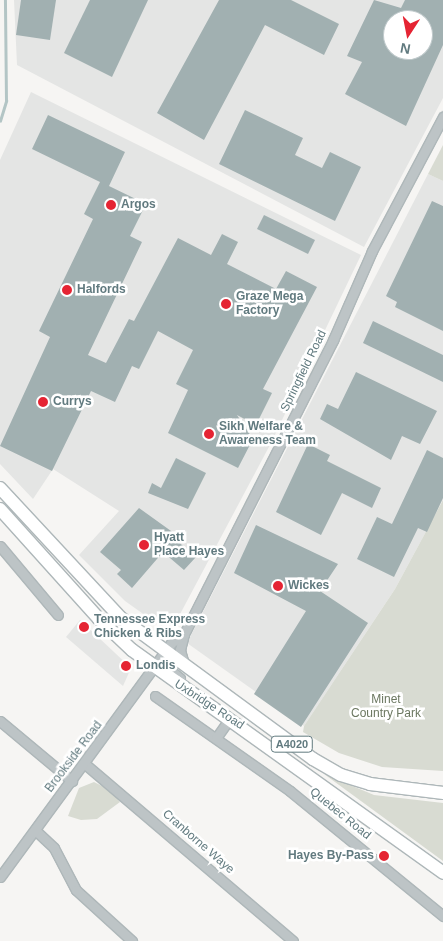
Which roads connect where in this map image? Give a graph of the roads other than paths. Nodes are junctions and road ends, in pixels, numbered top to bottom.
1 (443, 117) edge
2 (0, 488) edge
3 (0, 509) edge
4 (0, 546) edge
5 (58, 615) dead end
6 (184, 634) junction
7 (165, 651) junction
8 (156, 669) junction
9 (190, 670) junction
10 (193, 694) junction
11 (155, 696) dead end
12 (230, 718) junction
13 (0, 721) edge
14 (216, 738) junction
15 (85, 764) junction
16 (72, 781) junction
17 (443, 793) edge
18 (35, 830) junction
19 (443, 873) edge
20 (0, 877) edge
21 (443, 916) edge
22 (132, 941) edge
23 (293, 941) edge

1 - 6 street, Springfield Road
2 - 7 main road, Uxbridge Road / A4020
3 - 8 main road, Uxbridge Road / A4020
4 - 5 street
6 - 7 street, Springfield Road
6 - 9 street, Springfield Road
7 - 8 street, Brookside Road
7 - 9 main road, Uxbridge Road / A4020
7 - 10 street
8 - 10 main road, Uxbridge Road / A4020
8 - 15 street, Brookside Road
9 - 17 main road, Uxbridge Road / A4020
10 - 12 main road, Uxbridge Road / A4020
11 - 14 street, Quebec Road
12 - 14 street
12 - 19 main road, Uxbridge Road / A4020
13 - 16 street
14 - 21 street, Quebec Road
15 - 16 street, Brookside Road
15 - 23 street, Cranborne Waye
16 - 18 street, Brookside Road
18 - 20 street, Brookside Road
18 - 22 street

